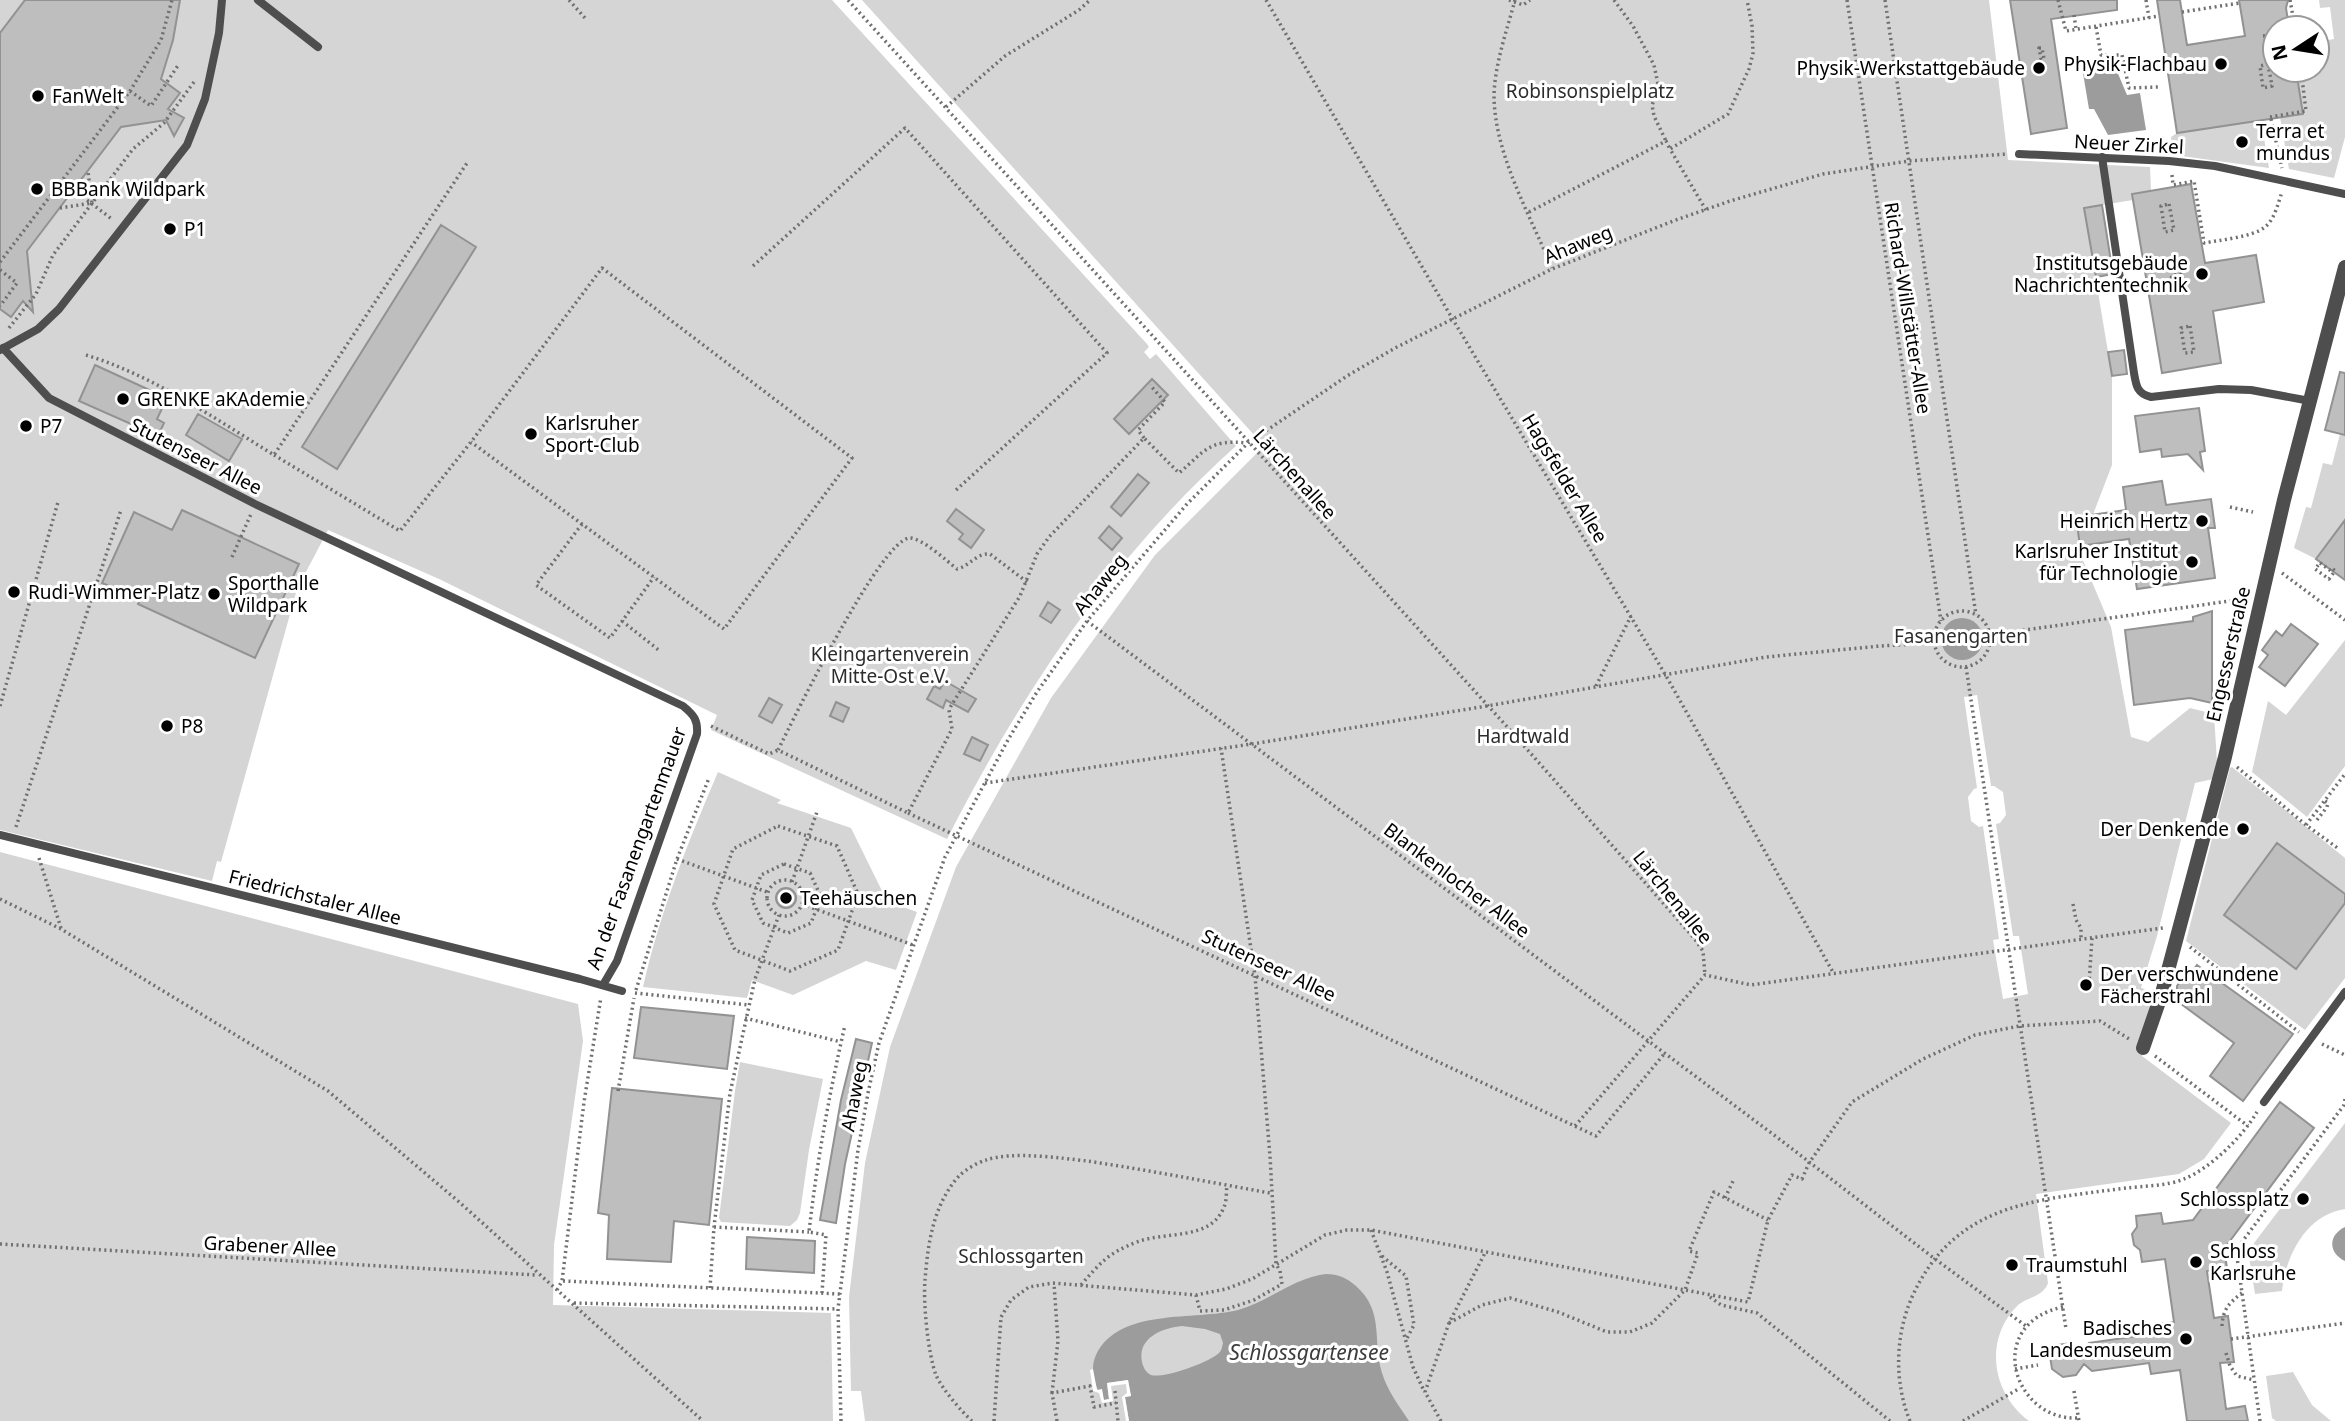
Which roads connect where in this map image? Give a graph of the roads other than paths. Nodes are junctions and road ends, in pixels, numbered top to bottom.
1 (222, 0) edge
2 (258, 0) edge
3 (318, 47) dead end
4 (2019, 154) road end
5 (2102, 157) junction
6 (2345, 194) edge
7 (2345, 267) edge
8 (2, 349) edge
9 (2309, 401) junction
10 (698, 722) joint
11 (0, 835) edge
12 (603, 985) junction
13 (622, 991) dead end
14 (2345, 992) edge
15 (2143, 1048) dead end
16 (2264, 1102) dead end

1 - 8 lane
2 - 3 lane
4 - 5 lane, Neuer Zirkel
5 - 6 lane, Neuer Zirkel
5 - 9 lane
7 - 9 street, Engesserstraße
8 - 10 lane, Stutenseer Allee
9 - 15 street, Engesserstraße
10 - 12 lane, An der Fasanengartenmauer
11 - 12 lane, Friedrichstaler Allee
12 - 13 lane, Friedrichstaler Allee
14 - 16 lane

